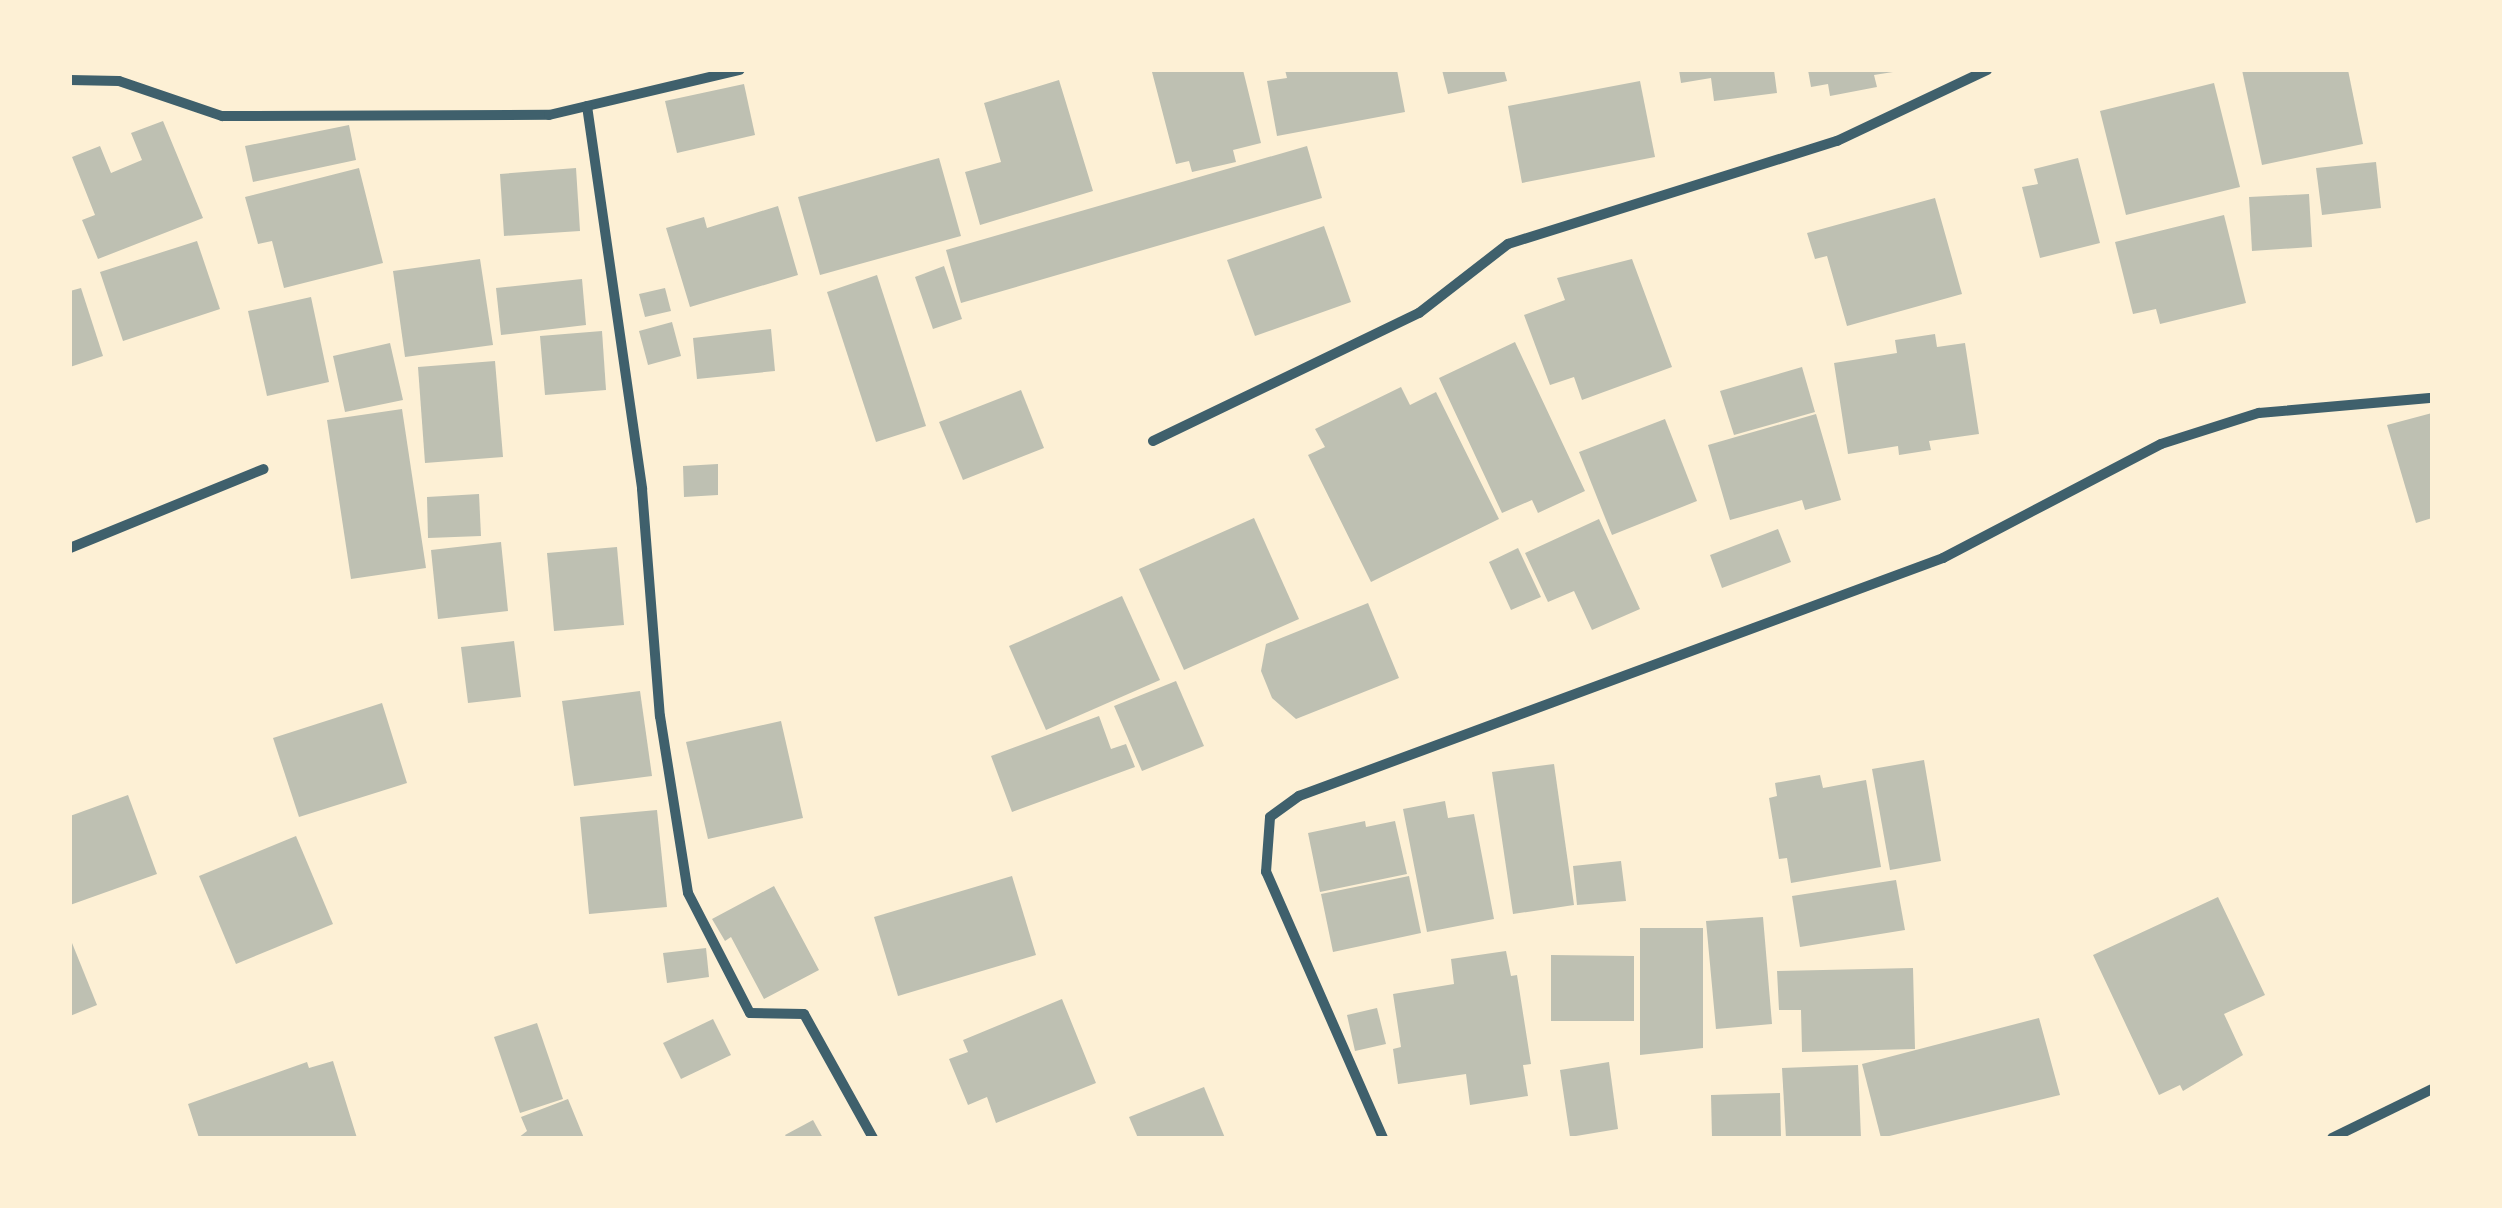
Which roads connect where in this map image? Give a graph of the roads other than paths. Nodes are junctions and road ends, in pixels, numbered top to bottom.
1 (740, 70) edge
2 (1987, 70) edge
3 (70, 80) edge
4 (587, 106) junction
5 (2432, 398) edge
6 (1153, 442) dead end
7 (264, 470) dead end
8 (70, 548) edge
9 (2432, 1090) edge
10 (873, 1138) edge
11 (1383, 1138) edge
12 (2332, 1138) edge

1 - 4 street
2 - 6 street
3 - 4 street
4 - 10 street
5 - 11 street
7 - 8 street
9 - 12 street

